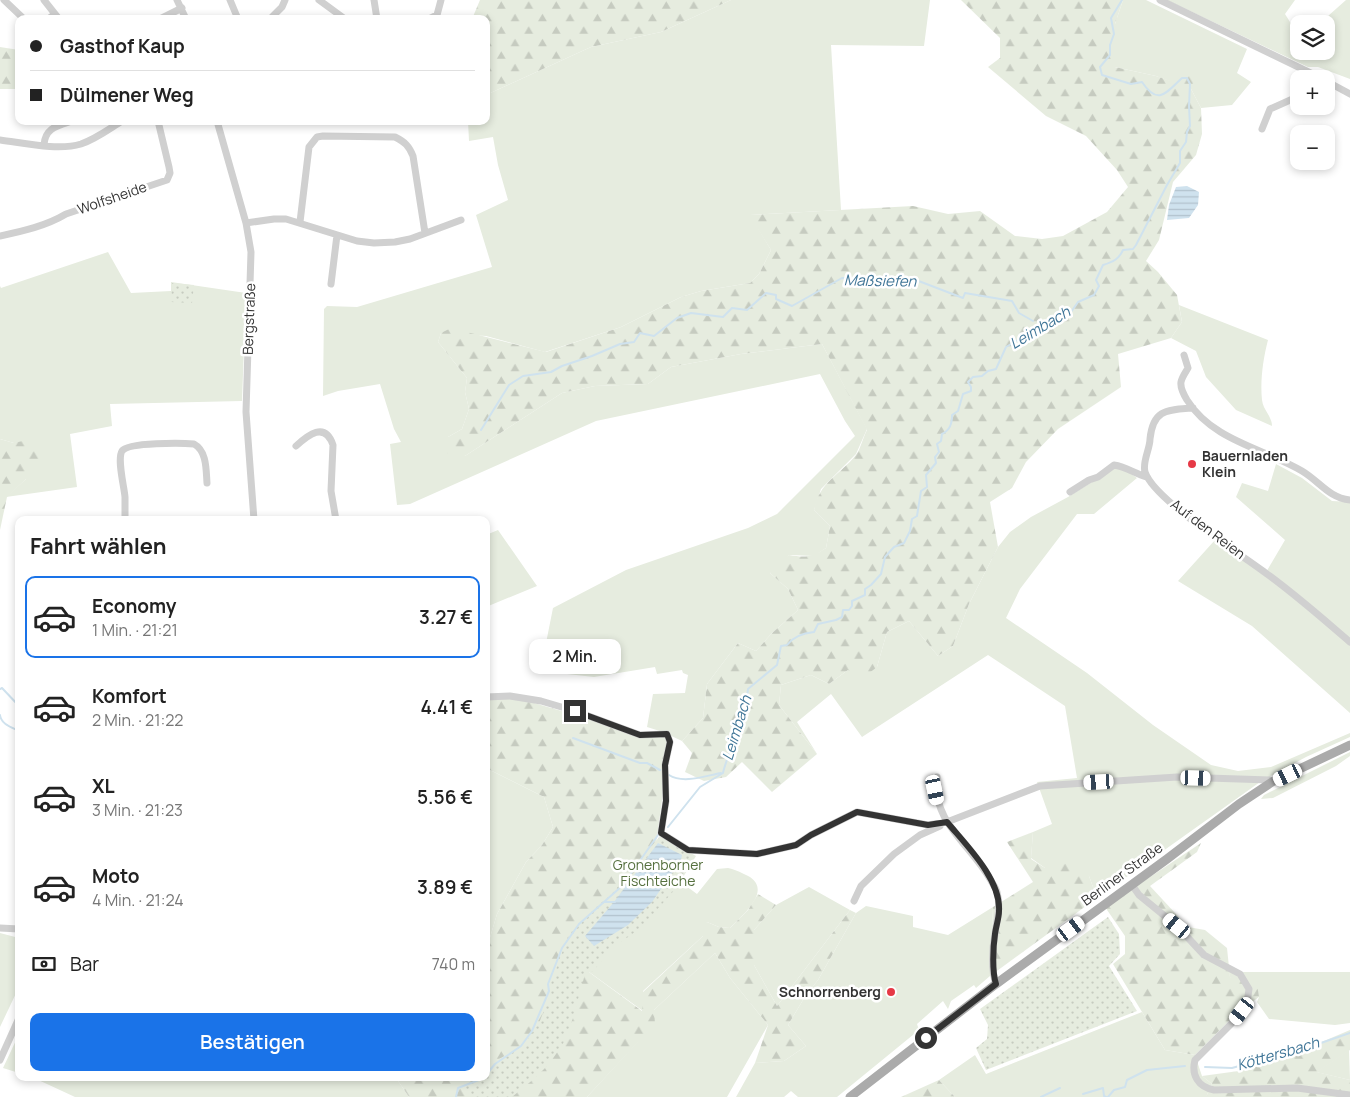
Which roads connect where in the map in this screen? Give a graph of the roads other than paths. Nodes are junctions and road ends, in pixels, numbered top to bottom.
1 (4, 0) edge
2 (44, 0) edge
3 (178, 0) edge
4 (230, 0) edge
5 (285, 0) edge
6 (319, 0) edge
7 (374, 0) edge
8 (441, 0) edge
9 (1160, 0) edge
10 (182, 8) junction
11 (20, 15) edge
12 (56, 15) edge
13 (168, 15) edge
14 (185, 15) edge
15 (236, 15) edge
16 (274, 15) edge
17 (339, 15) edge
18 (376, 15) edge
19 (437, 15) edge
20 (1297, 70) edge
21 (1335, 86) edge
22 (1350, 94) edge
23 (1290, 100) edge
24 (60, 125) edge
25 (115, 125) edge
26 (159, 125) edge
27 (218, 125) edge
28 (1262, 130) dead end
29 (0, 140) edge
30 (44, 145) junction
31 (461, 220) dead end
32 (300, 222) junction
33 (246, 223) junction
34 (425, 233) junction
35 (337, 235) junction
36 (0, 236) edge
37 (331, 284) dead end
38 (1184, 355) dead end
39 (1193, 408) junction
40 (296, 446) dead end
41 (1147, 477) junction
42 (207, 483) dead end
43 (1070, 492) dead end
44 (1350, 500) edge
45 (125, 516) edge
46 (254, 516) edge
47 (335, 516) edge
48 (1350, 642) edge
49 (490, 697) edge
50 (1350, 745) edge
51 (937, 776) dead end
52 (1272, 782) junction
53 (947, 822) junction
54 (1132, 885) junction
55 (854, 901) dead end
56 (0, 928) edge
57 (15, 929) edge
58 (996, 984) junction
59 (15, 1027) edge
60 (0, 1060) edge
61 (1350, 1095) edge
62 (850, 1097) edge

1 - 11 street
2 - 12 street
3 - 10 street
4 - 15 street
5 - 16 street
6 - 17 street
7 - 18 street
8 - 19 street
9 - 20 street
10 - 13 street
10 - 14 street
21 - 22 street
23 - 28 street
24 - 30 street
25 - 30 street
26 - 36 street, Wolfsheide
27 - 33 street, Bergstraße
29 - 30 street
31 - 34 street
32 - 33 street
32 - 34 street
32 - 35 street
33 - 46 street, Bergstraße
34 - 35 street
35 - 37 street
38 - 39 street
39 - 41 street
39 - 44 street
40 - 47 street
41 - 43 street
41 - 48 street, Auf den Reien
42 - 45 street
49 - 53 street
50 - 52 main road, Berliner Straße
51 - 53 street
52 - 53 street
52 - 54 main road, Berliner Straße
53 - 55 street
53 - 58 street
54 - 58 main road, Berliner Straße
54 - 61 street
56 - 57 street
58 - 62 main road, Berliner Straße
59 - 60 street

